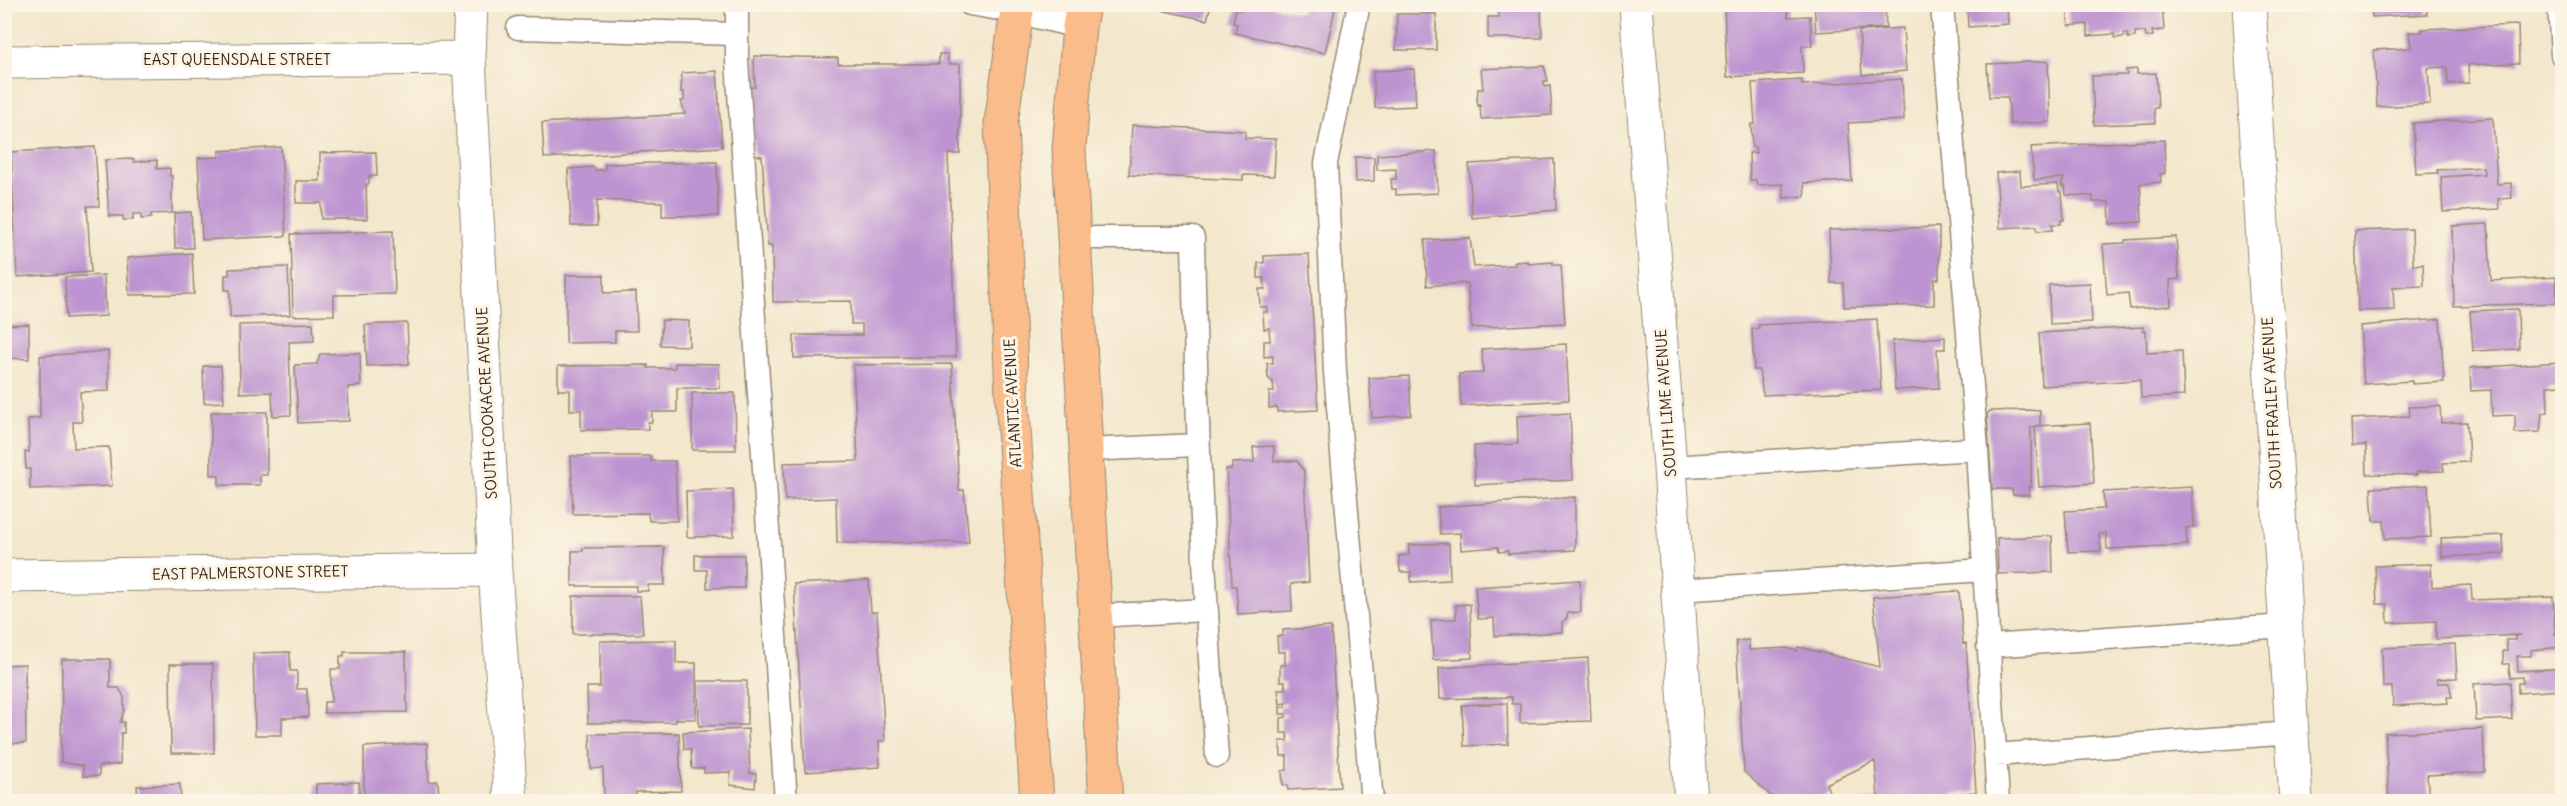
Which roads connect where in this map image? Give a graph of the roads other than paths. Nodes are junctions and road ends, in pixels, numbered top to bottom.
1 (471, 4) edge
2 (737, 4) edge
3 (970, 4) edge
4 (1359, 4) edge
5 (1636, 4) edge
6 (1942, 4) edge
7 (2249, 4) edge
8 (2559, 4) edge
9 (1017, 8) edge
10 (1081, 16) edge
11 (518, 28) dead end
12 (737, 34) junction
13 (2562, 55) edge
14 (469, 58) junction
15 (4, 62) edge
16 (1074, 238) junction
17 (1197, 445) junction
18 (1977, 449) junction
19 (1086, 450) junction
20 (1671, 466) junction
21 (495, 570) junction
22 (1984, 570) junction
23 (4, 576) edge
24 (1678, 590) junction
25 (1205, 610) junction
26 (1095, 616) junction
27 (2286, 626) junction
28 (1988, 646) junction
29 (2292, 733) junction
30 (1217, 756) dead end
31 (1995, 756) junction
32 (511, 801) edge
33 (786, 801) edge
34 (1037, 801) edge
35 (1106, 801) edge
36 (1372, 801) edge
37 (1691, 801) edge
38 (1998, 801) edge
39 (2296, 801) edge

1 - 14 street, SOUTH COOKACRE AVENUE
2 - 12 lane
3 - 9 lane
4 - 36 lane
5 - 20 street, SOUTH LIME AVENUE
6 - 18 lane
7 - 27 street, SOUTH FRAILEY AVENUE
8 - 13 lane
9 - 10 lane
9 - 34 main road, ATLANTIC AVENUE
10 - 16 main road
11 - 12 lane
12 - 33 lane
14 - 15 street, EAST QUEENSDALE STREET
14 - 21 street, SOUTH COOKACRE AVENUE
16 - 17 lane
16 - 19 main road
17 - 19 lane
17 - 25 lane
18 - 20 lane
18 - 22 lane
19 - 26 main road
20 - 24 street, SOUTH LIME AVENUE
21 - 23 street, EAST PALMERSTONE STREET
21 - 32 street, SOUTH COOKACRE AVENUE
22 - 24 lane
22 - 28 lane
24 - 37 street, SOUTH LIME AVENUE
25 - 26 lane
25 - 30 lane
26 - 35 main road
27 - 28 lane
27 - 29 street, SOUTH FRAILEY AVENUE
28 - 31 lane
29 - 31 lane
29 - 39 street, SOUTH FRAILEY AVENUE
31 - 38 lane

